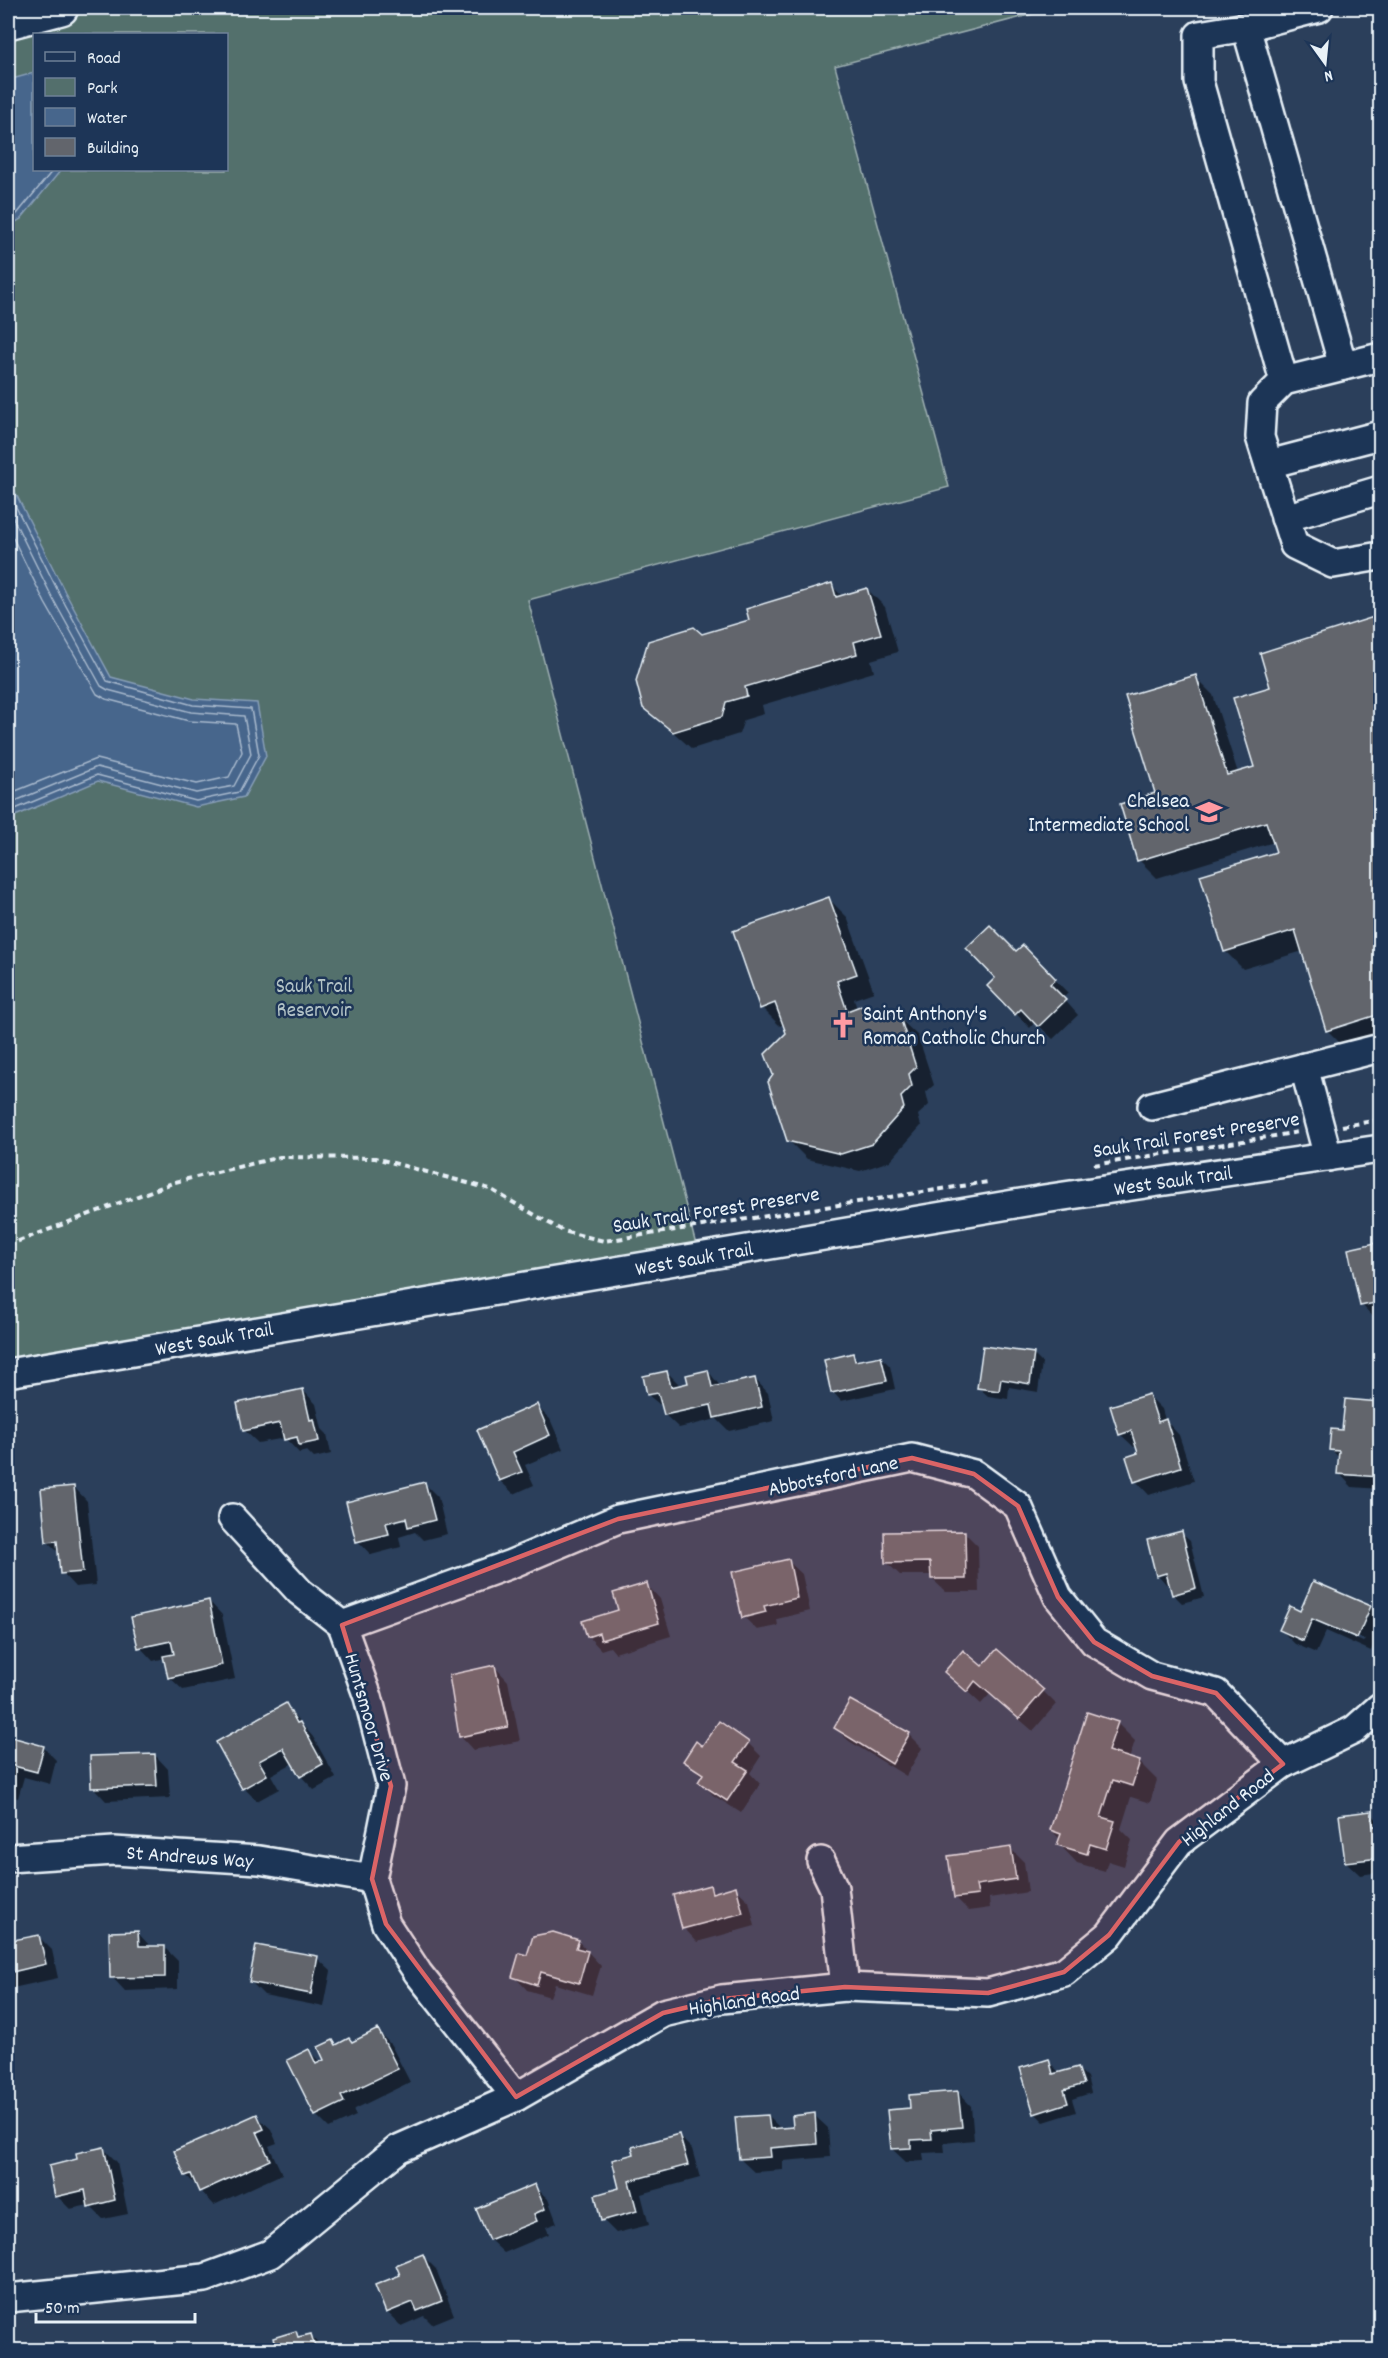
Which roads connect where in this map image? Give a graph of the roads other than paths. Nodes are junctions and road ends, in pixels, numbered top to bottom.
1 (61, 8) edge
2 (1319, 8) edge
3 (8, 22) edge
4 (1246, 27) junction
5 (1380, 357) edge
6 (1343, 366) junction
7 (1284, 381) junction
8 (1380, 435) edge
9 (1269, 464) junction
10 (1380, 490) edge
11 (1285, 518) junction
12 (1380, 556) edge
13 (1380, 1048) edge
14 (1304, 1067) junction
15 (1152, 1107) dead end
16 (1380, 1149) edge
17 (1328, 1157) junction
18 (8, 1373) edge
19 (232, 1518) dead end
20 (342, 1625) junction
21 (1380, 1707) edge
22 (1283, 1764) junction
23 (8, 1858) edge
24 (821, 1861) dead end
25 (372, 1879) junction
26 (845, 1987) junction
27 (516, 2097) junction
28 (8, 2298) edge

1 - 3 main road
2 - 4 street
4 - 6 street
4 - 7 street
5 - 6 street
6 - 7 street
7 - 9 street
8 - 9 street
9 - 11 street
10 - 11 street
11 - 12 street
13 - 14 street
14 - 15 street
14 - 17 street
16 - 17 street, West Sauk Trail
17 - 18 street, West Sauk Trail
19 - 20 street, Huntsmoor Drive
20 - 22 street, Abbotsford Lane
20 - 25 street, Huntsmoor Drive
21 - 22 street, Highland Road
22 - 26 street, Highland Road
23 - 25 street, St Andrews Way
24 - 26 street
25 - 27 street, Huntsmoor Drive
26 - 27 street, Highland Road
27 - 28 street, Highland Road

